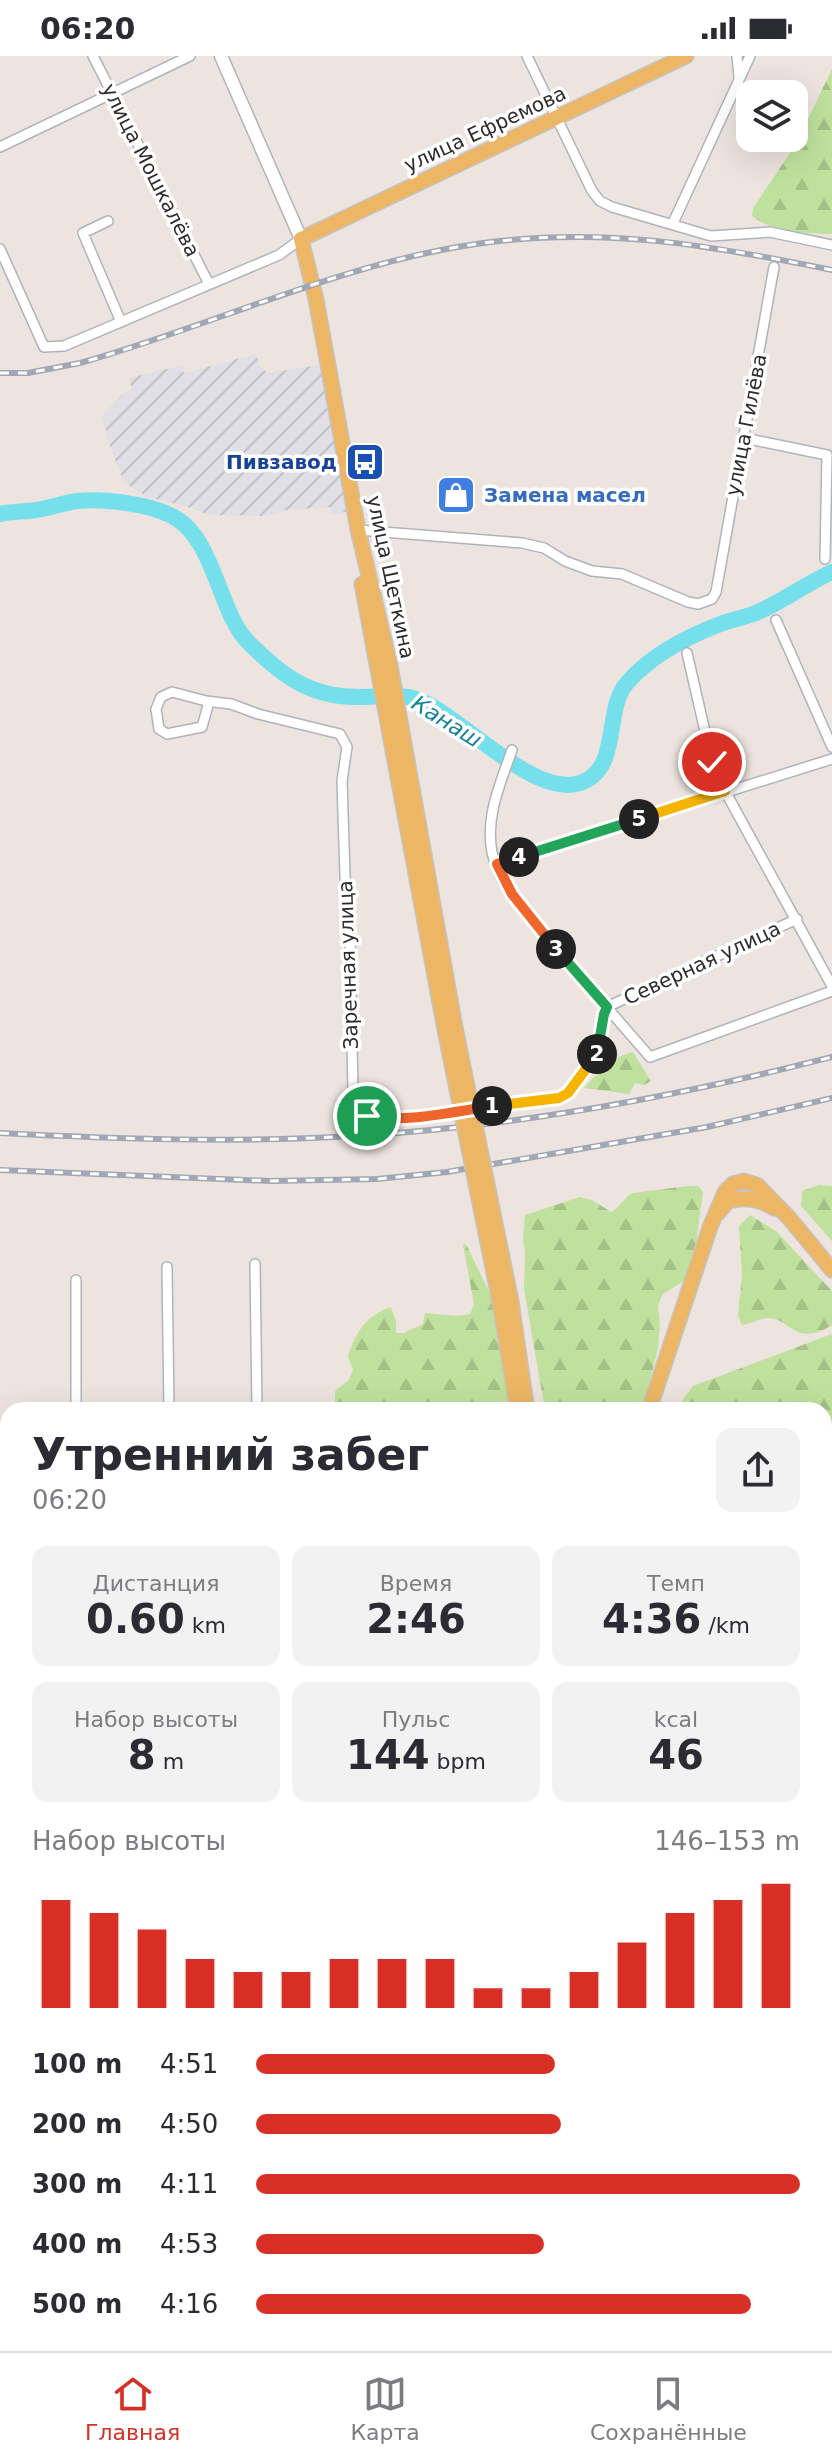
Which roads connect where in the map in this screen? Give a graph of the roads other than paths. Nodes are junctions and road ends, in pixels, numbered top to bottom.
1 (93, 56) edge
2 (190, 56) edge
3 (221, 56) edge
4 (527, 56) edge
5 (686, 56) edge
6 (737, 56) edge
7 (750, 56) edge
8 (739, 80) joint
9 (736, 86) edge
10 (112, 94) junction
11 (558, 118) junction
12 (0, 147) edge
13 (108, 221) dead end
14 (673, 223) junction
15 (301, 239) junction
16 (832, 245) edge
17 (0, 249) edge
18 (774, 267) dead end
19 (209, 284) junction
20 (121, 322) junction
21 (744, 438) junction
22 (358, 530) junction
23 (825, 559) dead end
24 (776, 620) dead end
25 (687, 653) dead end
26 (209, 702) junction
27 (832, 747) edge
28 (512, 750) dead end
29 (832, 759) edge
30 (725, 791) junction
31 (497, 864) junction
32 (797, 919) junction
33 (832, 988) edge
34 (607, 1007) junction
35 (255, 1264) dead end
36 (167, 1267) dead end
37 (832, 1270) edge
38 (76, 1280) dead end
39 (505, 1302) junction
40 (76, 1402) edge
41 (169, 1402) edge
42 (257, 1402) edge
43 (517, 1402) edge
44 (525, 1402) edge
45 (652, 1402) edge

1 - 10 street, улица Мошкалёва
2 - 10 street
3 - 15 main road, улица Щеткина
4 - 11 street
5 - 11 main road, улица Ефремова
6 - 8 street
7 - 8 street
9 - 14 street
10 - 12 street
10 - 19 street, улица Мошкалёва
11 - 14 street
11 - 15 main road, улица Ефремова
13 - 20 street
14 - 16 street
15 - 19 street
15 - 22 main road, улица Щеткина
17 - 20 street
18 - 21 street, улица Гилёва
19 - 20 street
21 - 22 street, улица Гилёва
21 - 23 street
22 - 39 main road, улица Щеткина, bridge
24 - 27 street
25 - 30 street
26 - 26 street
26 - 34 street, Заречная улица
28 - 31 street
29 - 30 street
30 - 31 street
30 - 32 street
31 - 34 street
32 - 33 street
32 - 34 street, Северная улица
33 - 34 street
35 - 42 street
36 - 41 street
37 - 45 main road
38 - 40 street
39 - 43 main road
39 - 44 main road

